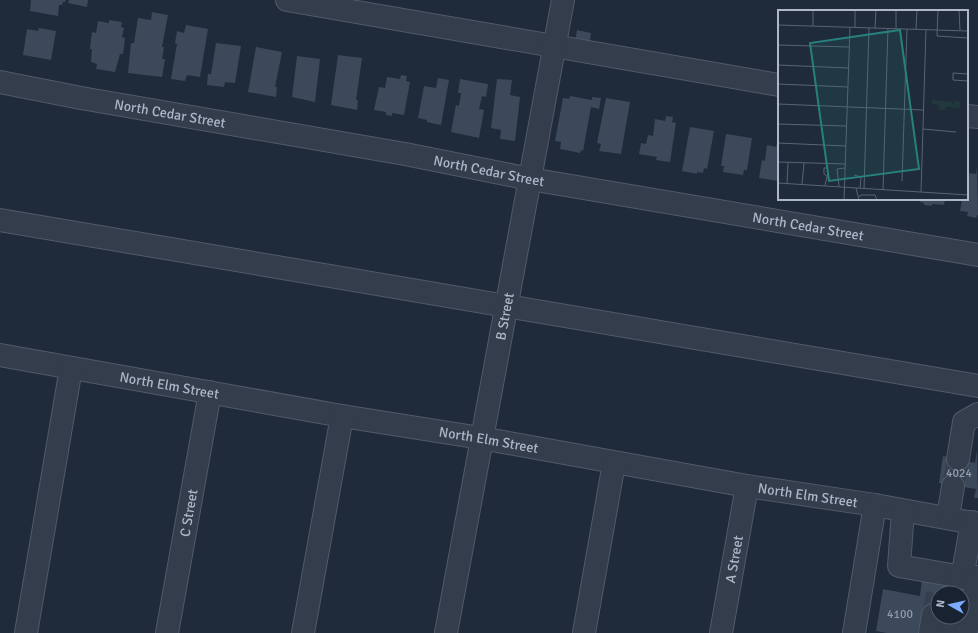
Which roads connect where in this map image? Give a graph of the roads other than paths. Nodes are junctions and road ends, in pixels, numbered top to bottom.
1 (287, 0) edge
2 (563, 0) edge
3 (554, 47) junction
4 (0, 82) edge
5 (778, 84) edge
6 (968, 116) edge
7 (978, 117) edge
8 (530, 179) junction
9 (0, 220) edge
10 (978, 256) edge
11 (507, 306) junction
12 (0, 355) edge
13 (71, 368) junction
14 (978, 386) edge
15 (210, 392) junction
16 (978, 414) edge
17 (342, 416) junction
18 (481, 438) junction
19 (958, 459) tunnel mouth
20 (614, 463) junction
21 (747, 486) junction
22 (953, 486) tunnel mouth
23 (875, 505) junction
24 (903, 511) junction
25 (948, 517) junction
26 (975, 523) edge
27 (959, 579) edge
28 (26, 633) edge
29 (168, 633) edge
30 (304, 633) edge
31 (446, 633) edge
32 (584, 633) edge
33 (721, 633) edge
34 (854, 633) edge
35 (966, 633) edge

1 - 3 street
2 - 3 street, B Street
3 - 5 street
3 - 8 street, B Street
4 - 8 street, North Cedar Street
6 - 7 street
8 - 10 street, North Cedar Street
8 - 11 street, B Street
9 - 11 street
11 - 14 street
11 - 18 street, B Street
12 - 13 street, North Elm Street
13 - 15 street, North Elm Street
13 - 28 street
15 - 17 street, North Elm Street
15 - 29 street, C Street
16 - 19 street
17 - 18 street, North Elm Street
17 - 30 street
18 - 20 street, North Elm Street
18 - 31 street, B Street
20 - 21 street, North Elm Street
20 - 32 street
21 - 23 street, North Elm Street
21 - 33 street, A Street
22 - 25 street
23 - 24 street, North Elm Street
23 - 34 street
24 - 25 street, North Elm Street
24 - 27 street
25 - 26 street, North Elm Street
26 - 27 street
27 - 35 street

